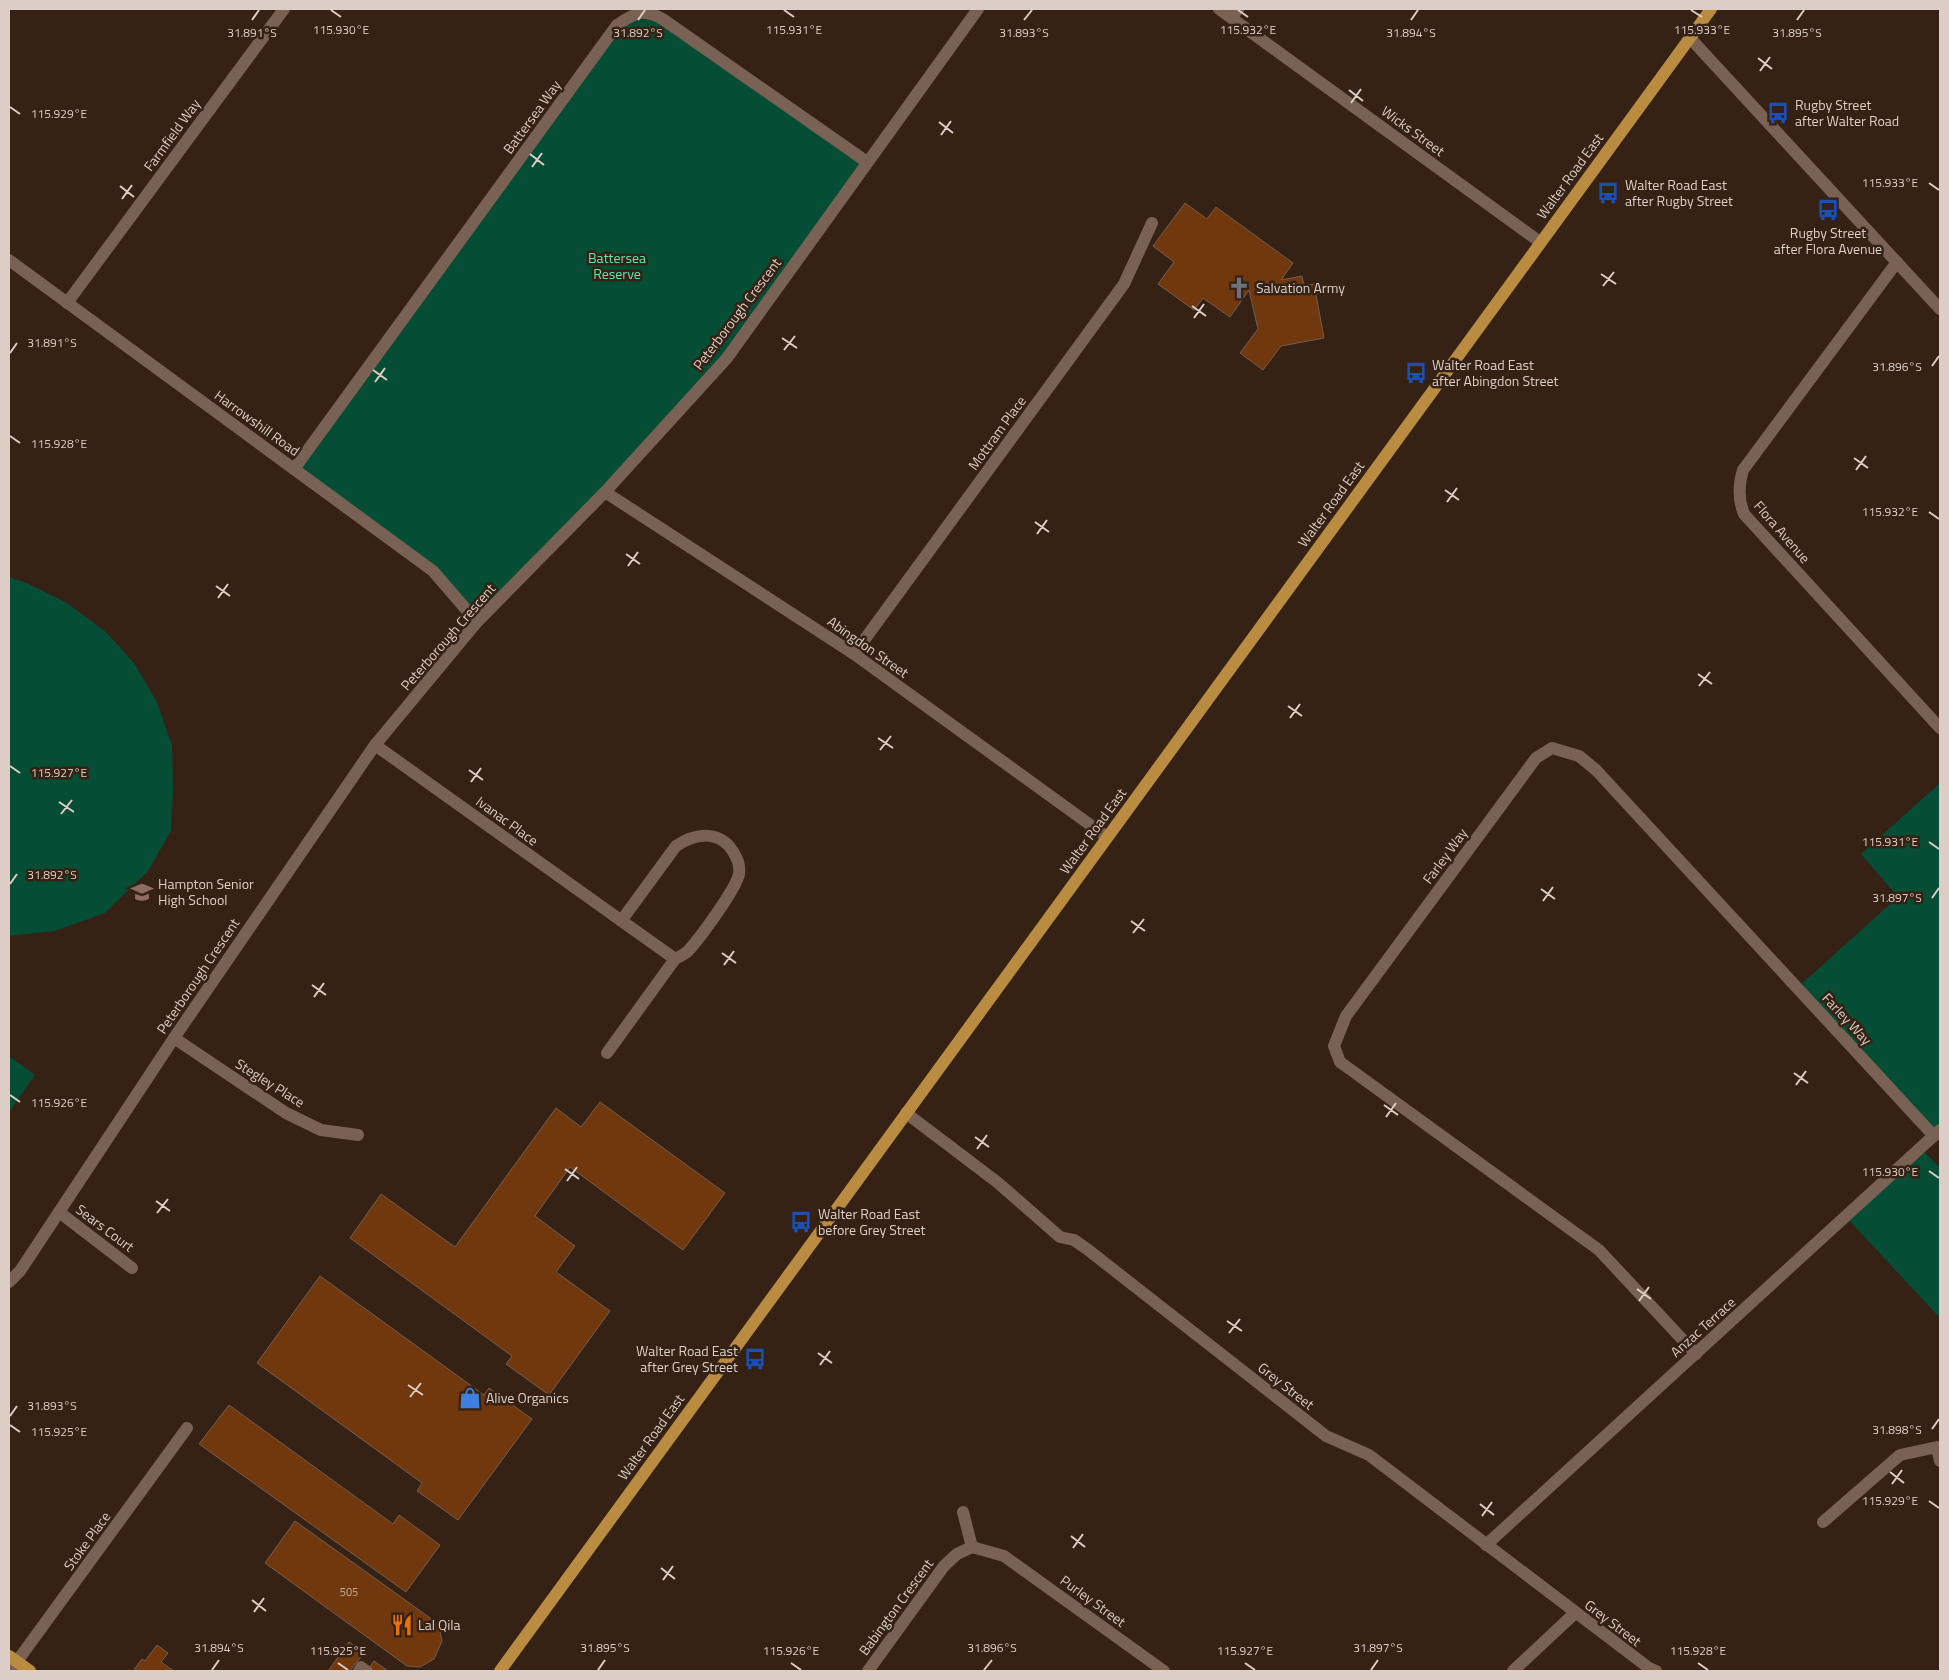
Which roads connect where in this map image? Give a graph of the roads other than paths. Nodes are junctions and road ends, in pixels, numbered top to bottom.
1 (284, 9) edge
2 (978, 9) edge
3 (1219, 9) edge
4 (1711, 9) edge
5 (1235, 13) edge
6 (1690, 38) junction
7 (867, 162) junction
8 (1152, 223) dead end
9 (1540, 242) junction
10 (9, 260) edge
11 (1897, 262) junction
12 (67, 302) junction
13 (1940, 309) edge
14 (294, 469) junction
15 (605, 492) junction
16 (477, 622) junction
17 (854, 654) junction
18 (1940, 728) edge
19 (375, 745) junction
20 (1107, 838) junction
21 (621, 921) junction
22 (675, 959) junction
23 (174, 1038) junction
24 (607, 1053) dead end
25 (906, 1113) junction
26 (1937, 1133) edge
27 (358, 1135) dead end
28 (59, 1212) junction
29 (132, 1268) dead end
30 (9, 1282) edge
31 (1696, 1354) junction
32 (187, 1428) dead end
33 (1940, 1460) edge
34 (963, 1512) dead end
35 (1823, 1522) dead end
36 (1486, 1545) junction
37 (972, 1547) junction
38 (1575, 1613) junction
39 (12, 1663) edge
40 (30, 1671) edge
41 (358, 1671) edge
42 (368, 1671) edge
43 (500, 1671) edge
44 (868, 1671) edge
45 (1164, 1671) edge
46 (1513, 1671) edge
47 (1656, 1671) edge

1 - 12 street, Farmfield Way
2 - 7 street, Peterborough Crescent
3 - 5 street, Wicks Street
4 - 6 main road, Walter Road East
5 - 9 street, Wicks Street
6 - 9 main road, Walter Road East
6 - 11 street
7 - 14 street, Battersea Way
7 - 15 street, Peterborough Crescent
8 - 17 street, Mottram Place
9 - 20 main road, Walter Road East
10 - 12 street, Harrowshill Road
11 - 13 street
11 - 18 street, Flora Avenue
12 - 14 street, Harrowshill Road
14 - 16 street, Harrowshill Road
15 - 16 street, Peterborough Crescent
15 - 17 street, Abingdon Street
16 - 19 street, Peterborough Crescent
17 - 20 street, Abingdon Street
19 - 21 street, Ivanac Place
19 - 23 street, Peterborough Crescent
20 - 25 main road, Walter Road East
21 - 22 street, Ivanac Place
21 - 22 street
22 - 24 street
23 - 27 street, Stegley Place
23 - 28 street, Peterborough Crescent
25 - 36 street, Grey Street
25 - 43 main road, Walter Road East
26 - 31 street, Anzac Terrace
26 - 31 street, Farley Way
28 - 29 street, Sears Court
28 - 30 street, Peterborough Crescent
31 - 36 street, Anzac Terrace
32 - 39 street, Stoke Place
33 - 35 street
34 - 37 street
36 - 38 street, Grey Street
37 - 44 street, Babington Crescent
37 - 45 street, Purley Street
38 - 46 street
38 - 47 street, Grey Street
39 - 40 main road
41 - 42 lane

